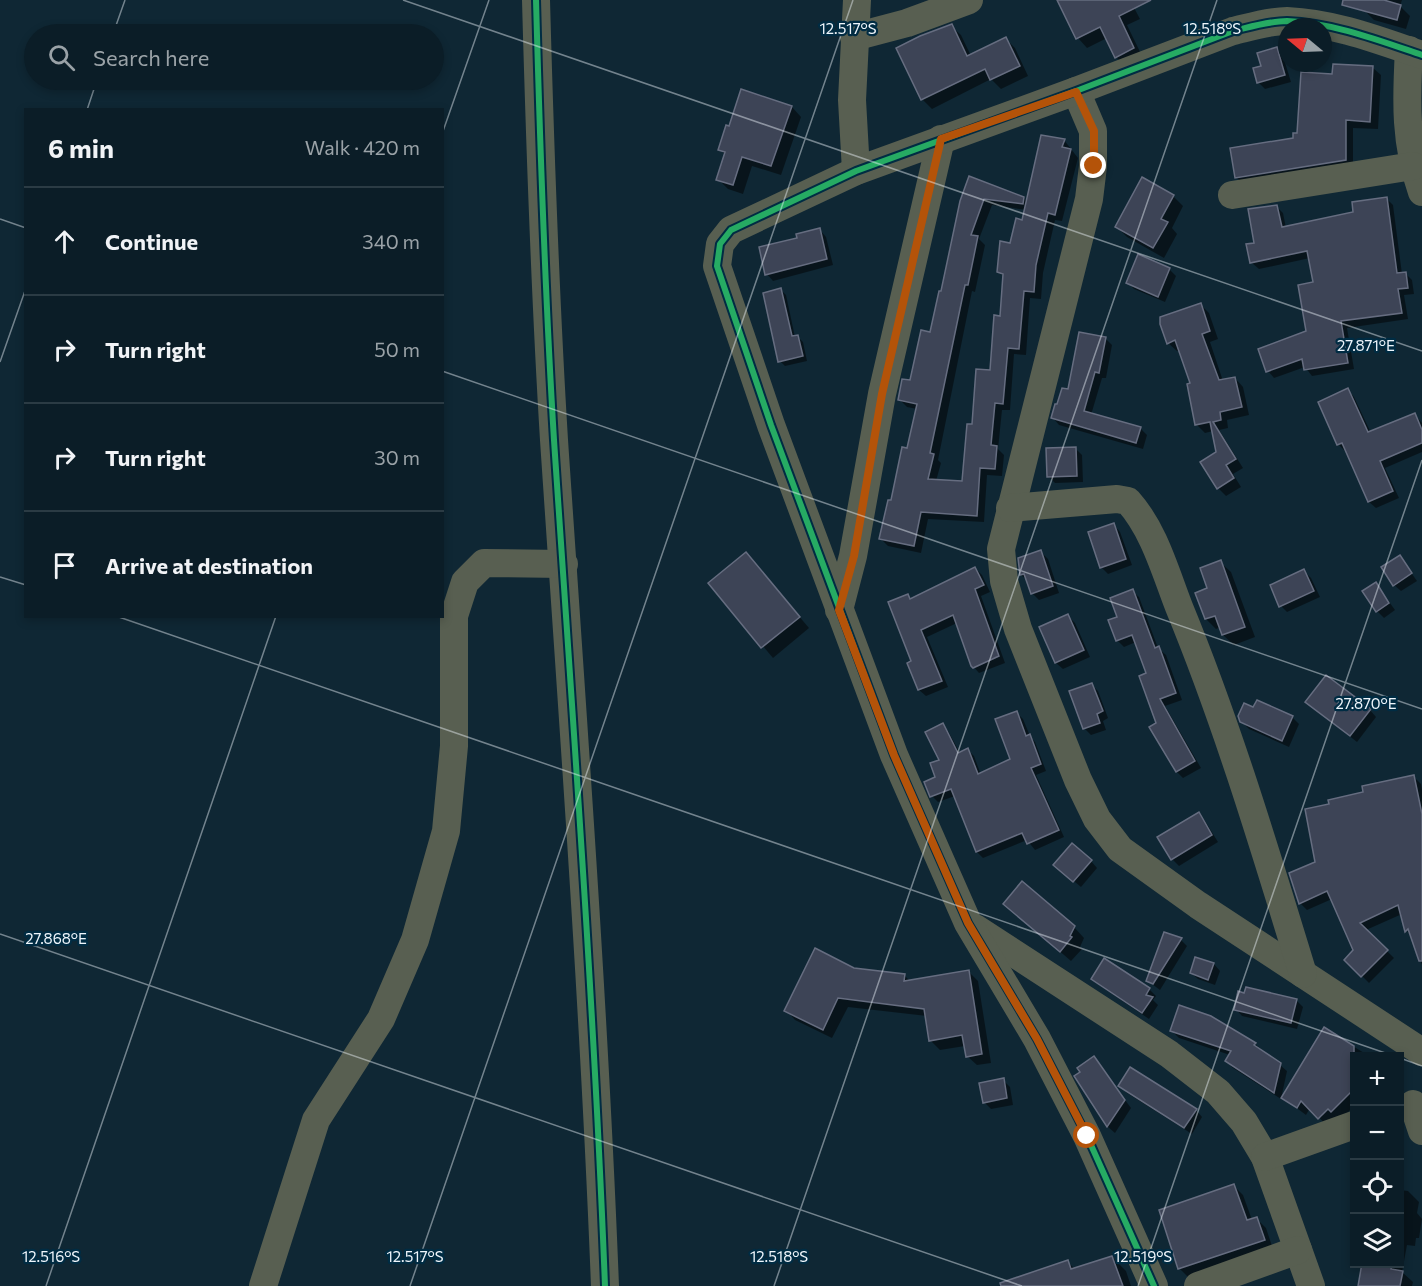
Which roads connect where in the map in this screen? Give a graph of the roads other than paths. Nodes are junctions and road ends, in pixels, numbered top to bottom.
1 (536, 0) edge
2 (857, 0) edge
3 (969, 0) edge
4 (854, 38) junction
5 (1415, 53) edge
6 (1076, 92) junction
7 (941, 139) junction
8 (856, 171) junction
9 (1418, 179) edge
10 (1232, 195) dead end
11 (1010, 508) junction
12 (564, 564) junction
13 (839, 610) junction
14 (968, 923) junction
15 (1303, 974) junction
16 (1422, 1052) edge
17 (1411, 1105) edge
18 (1350, 1126) edge
19 (1422, 1131) edge
20 (1265, 1157) junction
21 (1298, 1250) junction
22 (263, 1286) edge
23 (606, 1286) edge
24 (1154, 1286) edge
25 (1198, 1286) edge
26 (1311, 1286) edge

1 - 12 street
2 - 4 street
3 - 4 street
4 - 8 street
5 - 6 street
5 - 9 street
6 - 7 street
6 - 11 street
7 - 8 street
7 - 13 street
8 - 13 street
9 - 10 street
11 - 15 street
11 - 15 street
12 - 22 street
12 - 23 street
13 - 14 street
14 - 20 street
14 - 24 street
15 - 16 street
17 - 19 street
18 - 20 street
20 - 21 street
21 - 25 street
21 - 26 street

